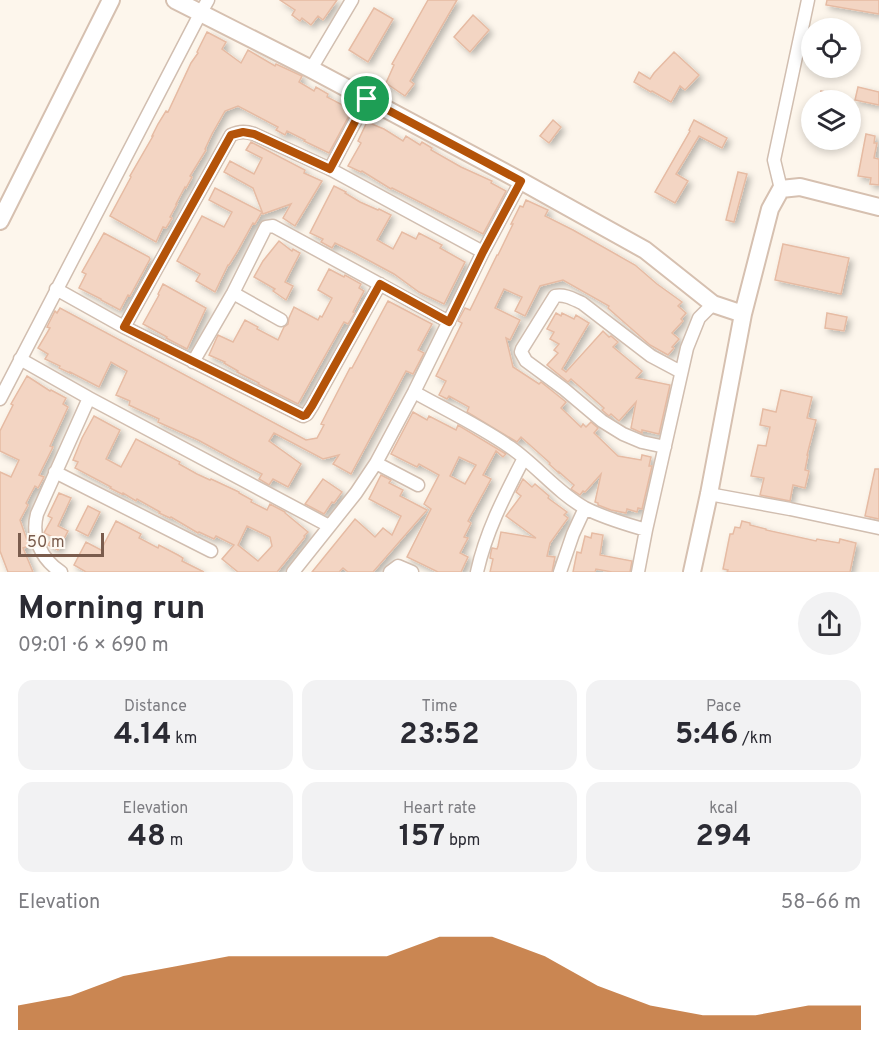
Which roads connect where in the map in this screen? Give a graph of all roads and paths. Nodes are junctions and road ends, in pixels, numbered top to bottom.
1 (111, 0) edge
2 (175, 0) edge
3 (352, 0) edge
4 (808, 0) edge
5 (204, 7) edge
6 (311, 69) junction
7 (367, 99) junction
8 (330, 169) junction
9 (521, 181) junction
10 (781, 189) junction
11 (879, 207) edge
12 (0, 221) edge
13 (483, 252) junction
14 (380, 284) junction
15 (56, 289) junction
16 (233, 293) junction
17 (713, 304) junction
18 (743, 314) junction
19 (281, 320) dead end
20 (449, 322) junction
21 (124, 327) junction
22 (20, 359) junction
23 (193, 362) junction
24 (681, 372) junction
25 (414, 392) junction
26 (89, 398) junction
27 (0, 399) edge
28 (665, 447) junction
29 (524, 458) junction
30 (376, 464) junction
31 (56, 472) junction
32 (418, 485) dead end
33 (710, 494) junction
34 (585, 508) junction
35 (329, 526) junction
36 (879, 528) edge
37 (646, 530) junction
38 (211, 551) dead end
39 (61, 572) edge
40 (293, 572) edge
41 (390, 572) edge
42 (412, 572) edge
43 (477, 572) edge
44 (560, 572) edge
45 (638, 572) edge
46 (692, 572) edge

1 - 12 street
2 - 5 street
3 - 6 street
4 - 10 street
5 - 6 street
5 - 15 street
6 - 7 street
7 - 8 street
7 - 9 street
8 - 13 street
8 - 21 street
9 - 13 street
9 - 17 street
10 - 11 street
10 - 18 street
13 - 20 street
14 - 16 street
14 - 20 street
14 - 23 street
15 - 21 street
15 - 22 street
16 - 19 street
16 - 23 street
17 - 18 street
17 - 24 street
18 - 33 street
20 - 25 street
21 - 23 street
22 - 26 street
22 - 27 street
24 - 28 street
24 - 28 street
25 - 29 street
25 - 30 street
26 - 31 street
26 - 35 street
28 - 37 street
29 - 34 street
29 - 43 street
30 - 32 street
30 - 35 street
31 - 38 street
31 - 39 street
33 - 36 street
33 - 46 street
34 - 37 street
34 - 44 street
35 - 40 street
37 - 45 street
41 - 42 street

